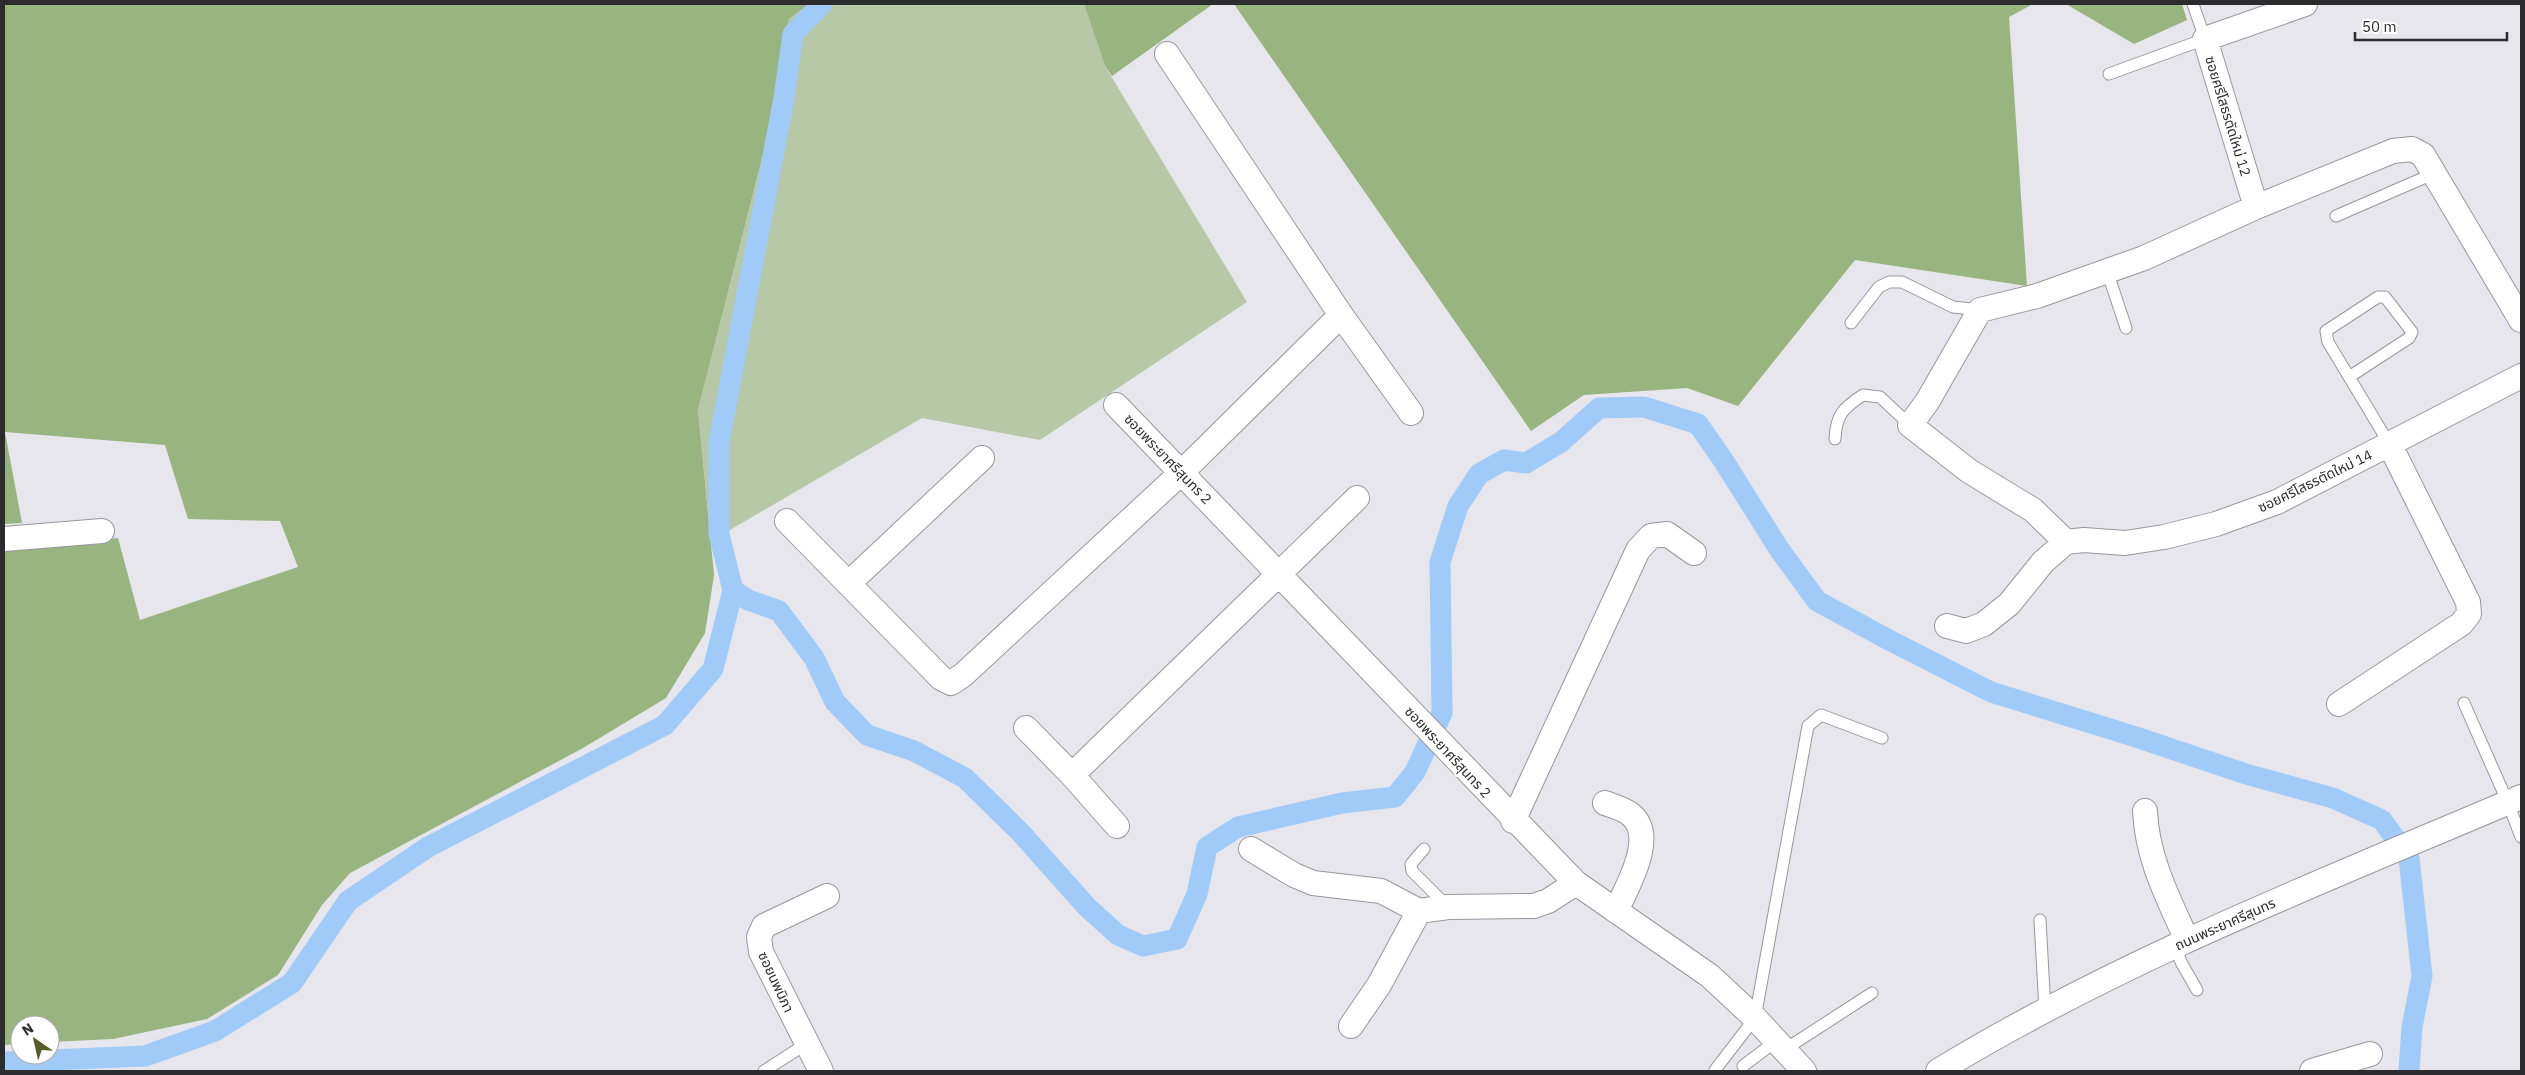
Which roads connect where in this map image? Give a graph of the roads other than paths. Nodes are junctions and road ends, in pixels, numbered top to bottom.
1 (2193, 4) edge
2 (2305, 4) edge
3 (2205, 39) junction
4 (1167, 54) dead end
5 (2109, 74) dead end
6 (2435, 173) junction
7 (2256, 207) junction
8 (2336, 216) dead end
9 (2107, 271) junction
10 (1980, 310) junction
11 (1341, 315) junction
12 (2521, 320) edge
13 (1851, 324) dead end
14 (2126, 328) dead end
15 (2521, 376) edge
16 (2349, 377) junction
17 (1116, 405) dead end
18 (1411, 413) dead end
19 (1910, 425) junction
20 (1835, 439) dead end
21 (2390, 445) junction
22 (982, 458) dead end
23 (1181, 473) junction
24 (1357, 498) dead end
25 (787, 521) dead end
26 (102, 531) dead end
27 (4, 539) edge
28 (2066, 542) junction
29 (1694, 553) dead end
30 (1278, 574) junction
31 (850, 582) junction
32 (1947, 626) dead end
33 (2464, 703) dead end
34 (2339, 704) dead end
35 (1026, 728) dead end
36 (1882, 738) dead end
37 (1072, 775) junction
38 (1605, 803) dead end
39 (2145, 811) dead end
40 (2517, 811) edge
41 (1514, 821) junction
42 (1117, 826) dead end
43 (2521, 837) edge
44 (1251, 849) dead end
45 (1424, 849) dead end
46 (1576, 883) junction
47 (828, 896) dead end
48 (1448, 907) junction
49 (1419, 911) junction
50 (1616, 911) junction
51 (2040, 920) dead end
52 (2181, 943) junction
53 (2197, 990) dead end
54 (1872, 993) dead end
55 (2045, 1010) junction
56 (1755, 1018) junction
57 (1351, 1026) dead end
58 (806, 1044) junction
59 (1780, 1045) junction
60 (2370, 1054) dead end
61 (1743, 1066) dead end
62 (2339, 1068) edge
63 (1715, 1070) edge
64 (764, 1071) edge
65 (822, 1071) edge
66 (1804, 1071) edge
67 (1938, 1071) edge
68 (2312, 1071) edge

1 - 3 lane
2 - 3 street, ซอยศรีโสธรตัดใหม่ 12
3 - 5 lane
3 - 7 street, ซอยศรีโสธรตัดใหม่ 12
4 - 11 street
6 - 7 street
6 - 8 lane
6 - 12 street
7 - 9 street
9 - 10 street
9 - 14 lane
10 - 13 lane
10 - 19 street
11 - 18 street
11 - 23 street
15 - 21 street, ซอยศรีโสธรตัดใหม่ 14
16 - 16 lane
16 - 21 lane
17 - 23 street, ซอยพระยาศรีสุนทร 2
19 - 20 lane
19 - 28 street
21 - 28 street, ซอยศรีโสธรตัดใหม่ 14
21 - 34 street
22 - 31 street
23 - 30 street, ซอยพระยาศรีสุนทร 2
23 - 31 street
24 - 30 street
25 - 31 street
26 - 27 street
28 - 32 street
29 - 41 street
30 - 37 street
30 - 41 street, ซอยพระยาศรีสุนทร 2
33 - 40 lane
35 - 37 street
36 - 56 lane
37 - 42 street
38 - 50 street
39 - 52 street
40 - 43 lane
40 - 52 street, ถนนพระยาศรีสุนทร
41 - 46 street, ซอยพระยาศรีสุนทร 2
44 - 49 street
45 - 48 lane
46 - 48 street
46 - 50 street, ซอยพระยาศรีสุนทร 2
47 - 58 street, ซอยนพนิภา
48 - 49 street
49 - 57 street
50 - 56 street, ซอยพระยาศรีสุนทร 2
51 - 55 lane
52 - 53 lane
52 - 55 street, ถนนพระยาศรีสุนทร
54 - 59 lane
55 - 67 street, ถนนพระยาศรีสุนทร
56 - 59 street, ซอยพระยาศรีสุนทร 2
56 - 63 lane
58 - 64 lane
58 - 65 street, ซอยนพนิภา
59 - 61 lane
59 - 66 street, ซอยพระยาศรีสุนทร 2
60 - 62 street
62 - 68 street

